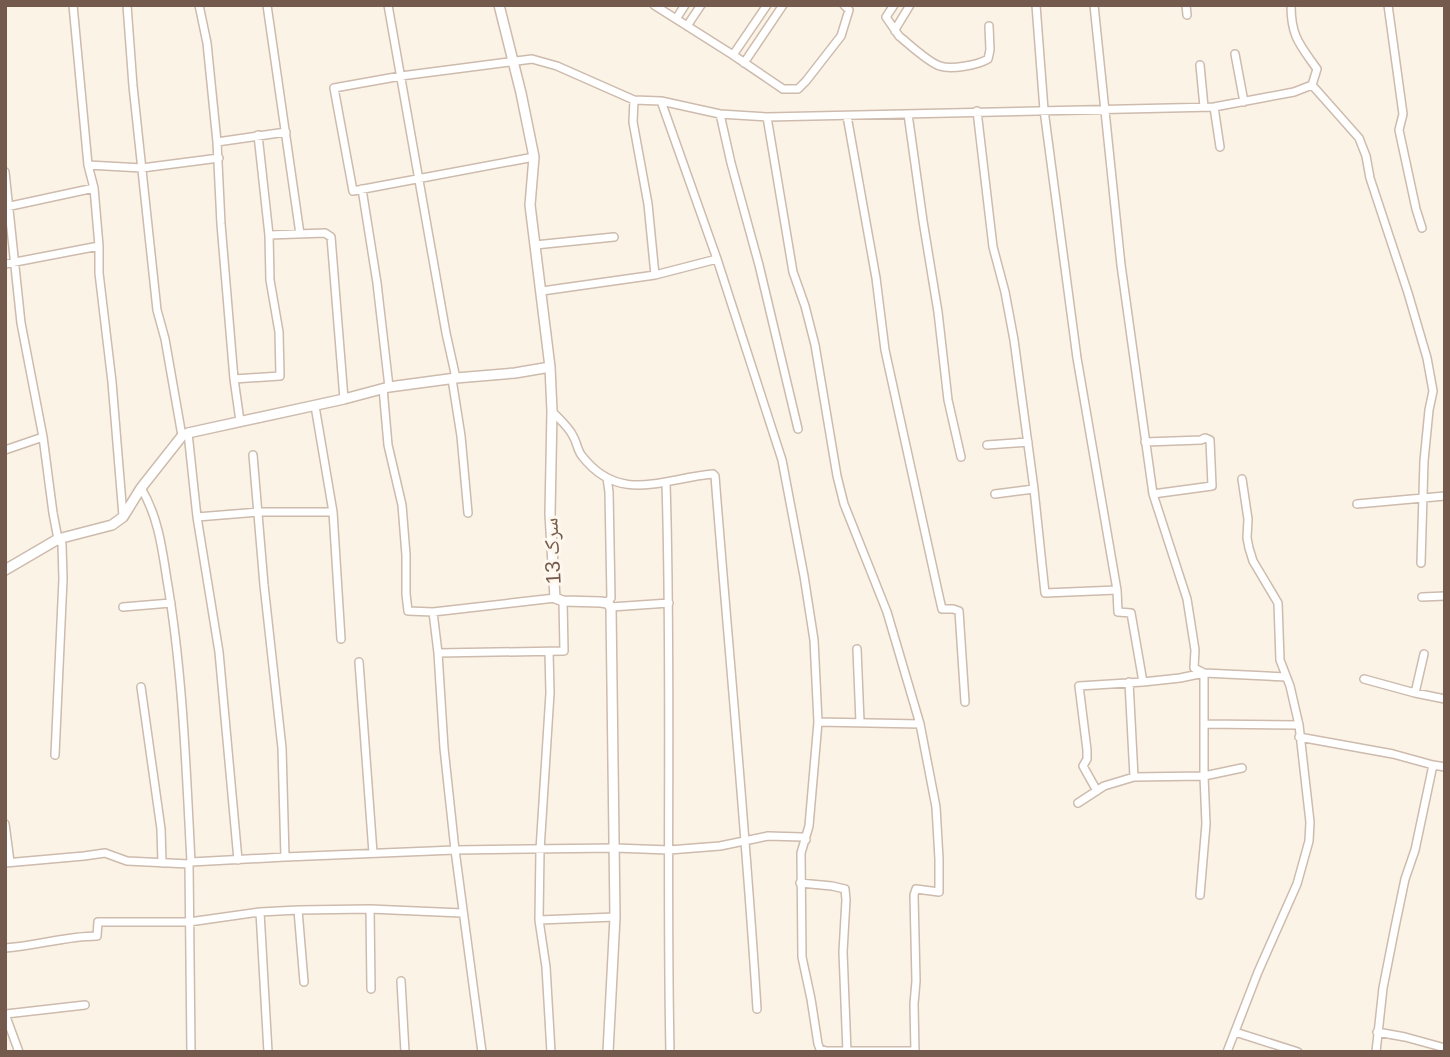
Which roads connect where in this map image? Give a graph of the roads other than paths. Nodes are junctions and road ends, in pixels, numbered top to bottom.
1 (73, 5) edge
2 (127, 5) edge
3 (199, 5) edge
4 (267, 5) edge
5 (388, 5) edge
6 (499, 5) edge
7 (654, 5) edge
8 (685, 5) edge
9 (701, 5) edge
10 (767, 5) edge
11 (783, 5) edge
12 (844, 5) edge
13 (894, 5) edge
14 (910, 5) edge
15 (1035, 5) edge
16 (1094, 5) edge
17 (1186, 5) edge
18 (1291, 5) edge
19 (1388, 5) edge
20 (1187, 15) dead end
21 (676, 19) junction
22 (687, 26) junction
23 (989, 26) dead end
24 (895, 31) junction
25 (1235, 54) dead end
26 (733, 55) junction
27 (512, 61) junction
28 (744, 63) junction
29 (1200, 65) dead end
30 (401, 76) junction
31 (1312, 85) junction
32 (634, 100) junction
33 (661, 101) junction
34 (1244, 102) junction
35 (1204, 107) junction
36 (1214, 107) junction
37 (1104, 109) junction
38 (1044, 110) junction
39 (977, 111) junction
40 (720, 114) junction
41 (908, 114) junction
42 (847, 116) junction
43 (766, 117) junction
44 (286, 132) junction
45 (258, 135) junction
46 (218, 142) junction
47 (1220, 146) dead end
48 (534, 157) junction
49 (219, 158) junction
50 (88, 164) junction
51 (142, 168) junction
52 (5, 172) edge
53 (420, 178) junction
54 (94, 188) junction
55 (362, 189) junction
56 (7, 207) edge
57 (1422, 228) dead end
58 (300, 234) junction
59 (269, 235) junction
60 (614, 237) dead end
61 (534, 245) junction
62 (99, 246) junction
63 (717, 259) junction
64 (15, 262) junction
65 (5, 264) edge
66 (656, 275) junction
67 (542, 291) junction
68 (550, 367) junction
69 (234, 379) junction
70 (454, 379) junction
71 (386, 388) junction
72 (344, 400) junction
73 (315, 406) junction
74 (552, 411) junction
75 (240, 421) junction
76 (798, 429) dead end
77 (185, 434) junction
78 (43, 438) junction
79 (1028, 442) junction
80 (1145, 442) junction
81 (987, 445) dead end
82 (5, 450) edge
83 (253, 455) dead end
84 (961, 457) dead end
85 (607, 478) junction
86 (1242, 479) dead end
87 (666, 483) junction
88 (141, 488) junction
89 (1034, 489) junction
90 (995, 494) dead end
91 (1153, 494) junction
92 (1445, 496) edge
93 (1422, 498) junction
94 (1357, 504) dead end
95 (258, 512) junction
96 (333, 512) junction
97 (468, 513) dead end
98 (123, 517) junction
99 (197, 517) junction
100 (58, 539) junction
101 (1421, 563) dead end
102 (5, 570) edge
103 (1117, 590) junction
104 (1445, 596) edge
105 (1422, 597) dead end
106 (559, 600) junction
107 (171, 603) junction
108 (669, 603) junction
109 (609, 605) junction
110 (123, 607) dead end
111 (433, 612) junction
112 (341, 639) dead end
113 (857, 649) dead end
114 (549, 652) junction
115 (438, 653) junction
116 (1424, 654) dead end
117 (359, 662) dead end
118 (1204, 673) junction
119 (1286, 677) junction
120 (1364, 679) dead end
121 (1129, 682) junction
122 (1143, 682) junction
123 (141, 687) dead end
124 (1415, 693) junction
125 (1445, 699) edge
126 (965, 702) dead end
127 (818, 722) junction
128 (860, 722) junction
129 (920, 724) junction
130 (1204, 724) junction
131 (1298, 726) junction
132 (1299, 737) junction
133 (55, 755) dead end
134 (1433, 765) junction
135 (1445, 767) edge
136 (1242, 768) dead end
137 (1204, 776) junction
138 (1134, 777) junction
139 (1097, 791) junction
140 (1078, 803) dead end
141 (5, 824) edge
142 (806, 839) junction
143 (746, 840) junction
144 (615, 848) junction
145 (455, 850) junction
146 (540, 850) junction
147 (669, 850) junction
148 (373, 853) junction
149 (285, 857) junction
150 (238, 860) junction
151 (8, 863) edge
152 (162, 863) junction
153 (190, 863) junction
154 (800, 884) junction
155 (1200, 895) dead end
156 (370, 909) junction
157 (298, 910) junction
158 (260, 912) junction
159 (462, 914) junction
160 (615, 917) junction
161 (539, 920) junction
162 (189, 922) junction
163 (5, 948) edge
164 (401, 981) dead end
165 (304, 982) dead end
166 (371, 989) dead end
167 (85, 1005) dead end
168 (757, 1009) dead end
169 (5, 1014) edge
170 (1234, 1032) junction
171 (1377, 1032) junction
172 (1445, 1048) edge
173 (826, 1051) edge
174 (915, 1051) edge
175 (19, 1052) edge
176 (191, 1052) edge
177 (268, 1052) edge
178 (405, 1052) edge
179 (482, 1052) edge
180 (551, 1052) edge
181 (608, 1052) edge
182 (670, 1052) edge
183 (847, 1052) edge
184 (1227, 1052) edge
185 (1298, 1052) edge
186 (1376, 1052) edge

1 - 50 street
2 - 51 street
3 - 46 street
4 - 44 street
5 - 30 street
6 - 27 street, سرک 13
7 - 21 street
8 - 21 street
9 - 22 street
10 - 26 street
11 - 28 street
12 - 28 street
13 - 24 street
14 - 24 street
15 - 38 street
16 - 37 street
17 - 20 street
18 - 31 street
19 - 57 street
21 - 22 street
22 - 26 street
23 - 24 street
25 - 34 street
26 - 28 street
27 - 30 street
27 - 32 street
27 - 48 street, سرک 13
29 - 35 street
30 - 53 street
30 - 55 street
31 - 34 street
31 - 93 street
32 - 33 street
32 - 66 street
33 - 40 street
33 - 63 street
34 - 36 street
35 - 36 street
35 - 37 street
36 - 47 street
37 - 38 street
37 - 80 street
38 - 39 street
38 - 103 street
39 - 41 street
39 - 79 street
40 - 43 street
40 - 76 street
41 - 42 street
41 - 84 street
42 - 43 street
42 - 126 street
43 - 129 street
44 - 45 street
44 - 58 street
45 - 46 street
45 - 59 street
46 - 49 street
48 - 53 street
48 - 61 street, سرک 13
49 - 51 street
49 - 69 street
50 - 51 street
50 - 54 street
51 - 77 street
52 - 56 street
53 - 55 street
53 - 70 street
54 - 56 street
54 - 62 street
55 - 71 street
56 - 64 street
58 - 59 street
58 - 72 street
59 - 69 street
60 - 61 street
61 - 67 street, سرک 13
62 - 64 street
62 - 98 street
63 - 66 street
63 - 127 street
64 - 65 street
64 - 78 street
66 - 67 street
67 - 68 street, سرک 13
68 - 70 street
68 - 74 street, سرک 13
69 - 75 street
70 - 71 street
70 - 97 street
71 - 72 street
71 - 111 street
72 - 73 street
73 - 75 street
73 - 96 street
74 - 85 street
74 - 106 street, سرک 13
75 - 77 street
77 - 88 street
77 - 99 street
78 - 82 street
78 - 100 street
79 - 81 street
79 - 89 street
80 - 91 street
80 - 91 street
83 - 95 street
85 - 87 street
85 - 109 street
86 - 119 street
87 - 108 street
87 - 143 street
88 - 98 street
88 - 107 street
89 - 90 street
89 - 103 street
91 - 118 street
92 - 93 street
93 - 94 street
93 - 101 street
95 - 96 street
95 - 99 street
95 - 149 street
96 - 112 street
98 - 100 street
99 - 150 street
100 - 102 street
100 - 133 street
103 - 122 street
104 - 105 street
106 - 109 street, سرک 13
106 - 111 street
106 - 114 street
107 - 110 street
107 - 153 street
108 - 109 street
108 - 147 street
109 - 144 street
111 - 115 street
113 - 128 street
114 - 115 street
114 - 146 street
115 - 145 street
116 - 124 street
117 - 148 street
118 - 119 street
118 - 122 street
118 - 130 street
119 - 131 street
120 - 124 street
121 - 122 street
121 - 138 street
121 - 139 street
123 - 152 street
124 - 125 street
127 - 128 street
127 - 142 street
128 - 129 street
129 - 174 street
130 - 131 street
130 - 137 street
131 - 132 street
132 - 134 street
132 - 170 street
134 - 135 street
134 - 171 street
136 - 137 street
137 - 138 street
137 - 155 street
138 - 139 street
139 - 140 street
141 - 151 street
142 - 143 street
142 - 154 street
143 - 147 street
143 - 168 street
144 - 146 street
144 - 147 street
144 - 160 street
145 - 146 street
145 - 148 street
145 - 159 street
146 - 161 street
147 - 182 street
148 - 149 street
149 - 150 street
150 - 153 street
151 - 152 street
152 - 153 street
153 - 162 street
154 - 173 street
154 - 183 street
156 - 157 street
156 - 159 street
156 - 166 street
157 - 158 street
157 - 165 street
158 - 162 street
158 - 177 street
159 - 179 street
160 - 161 street
160 - 181 street
161 - 180 street
162 - 163 street
162 - 176 street
164 - 178 street
167 - 169 street
169 - 175 street
170 - 184 street
170 - 185 street
171 - 172 street
171 - 186 street
173 - 183 street
174 - 183 street

